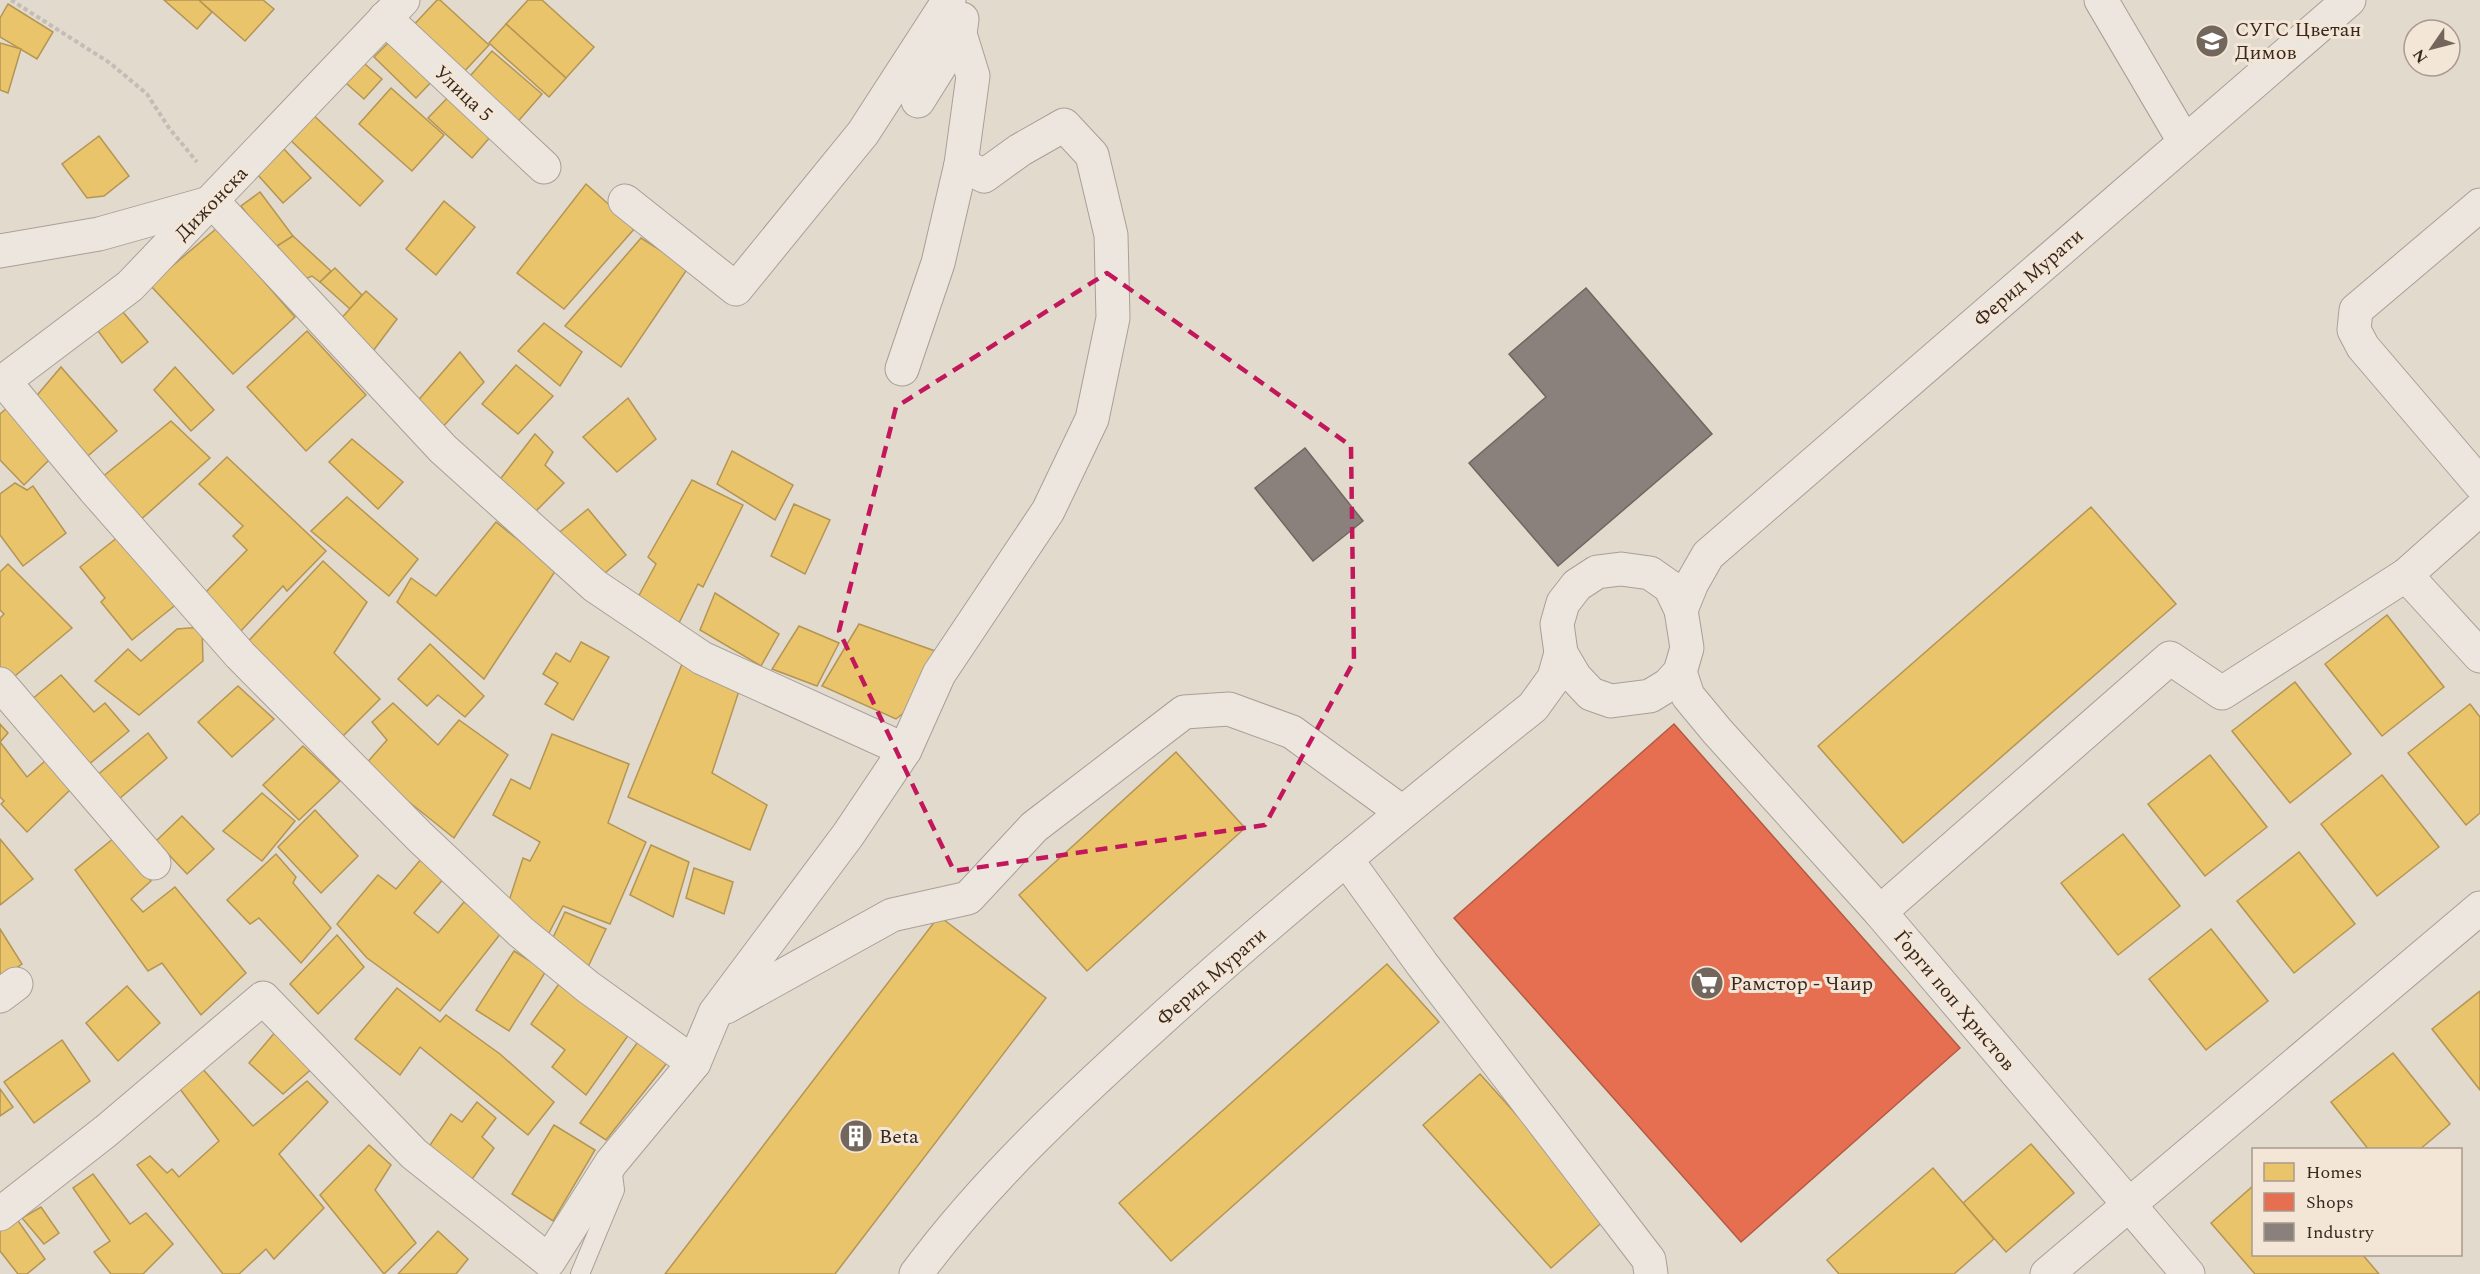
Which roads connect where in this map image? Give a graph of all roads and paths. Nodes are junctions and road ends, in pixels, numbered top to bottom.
1 (11, 0) edge
2 (949, 0) edge
3 (965, 0) edge
4 (2101, 0) edge
5 (2349, 0) edge
6 (394, 9) edge
7 (960, 34) junction
8 (918, 101) dead end
9 (2184, 141) junction
10 (961, 164) junction
11 (544, 167) dead end
12 (625, 201) dead end
13 (213, 202) junction
14 (2480, 205) edge
15 (0, 251) edge
16 (902, 369) dead end
17 (2, 382) edge
18 (2480, 484) edge
19 (2480, 509) edge
20 (1708, 555) junction
21 (1650, 573) junction
22 (2406, 575) junction
23 (1681, 610) junction
24 (1561, 653) junction
25 (2480, 656) edge
26 (1680, 672) junction
27 (0, 684) edge
28 (1591, 694) junction
29 (1650, 696) junction
30 (1533, 707) junction
31 (1717, 731) junction
32 (905, 750) junction
33 (1402, 812) junction
34 (1346, 859) junction
35 (154, 863) dead end
36 (2480, 908) edge
37 (1880, 912) junction
38 (715, 1013) junction
39 (694, 1063) junction
40 (611, 1163) junction
41 (2129, 1204) junction
42 (0, 1214) edge
43 (580, 1274) edge
44 (916, 1274) edge
45 (1651, 1274) edge
46 (2047, 1274) edge
47 (2188, 1274) edge

1 - 13 path
2 - 12 street
3 - 7 street
4 - 9 street
5 - 9 street, Ферид Мурати
6 - 11 street, Улица 5
6 - 13 street, Дижонска
7 - 8 street
7 - 10 street
9 - 20 street, Ферид Мурати
10 - 16 street
10 - 32 street
13 - 15 street
13 - 17 street, Дижонска
13 - 32 street
14 - 18 street
17 - 39 street
19 - 22 street
20 - 21 street, Ферид Мурати
20 - 23 street, Ферид Мурати
21 - 23 street
21 - 24 street
22 - 25 street
22 - 37 street
23 - 26 street
24 - 28 street
24 - 30 street, Ферид Мурати
26 - 29 street
26 - 31 street, Ѓорги поп Христов
27 - 35 street
28 - 29 street
28 - 30 street, Ферид Мурати
29 - 31 street, Ѓорги поп Христов
30 - 33 street, Ферид Мурати
31 - 37 street, Ѓорги поп Христов
32 - 38 street
33 - 34 street, Ферид Мурати
33 - 38 street
34 - 44 street, Ферид Мурати
34 - 45 street
36 - 41 street
37 - 41 street, Ѓорги поп Христов
38 - 39 street
39 - 40 street
40 - 42 street
40 - 43 lane
41 - 46 street
41 - 47 street, Ѓорги поп Христов

